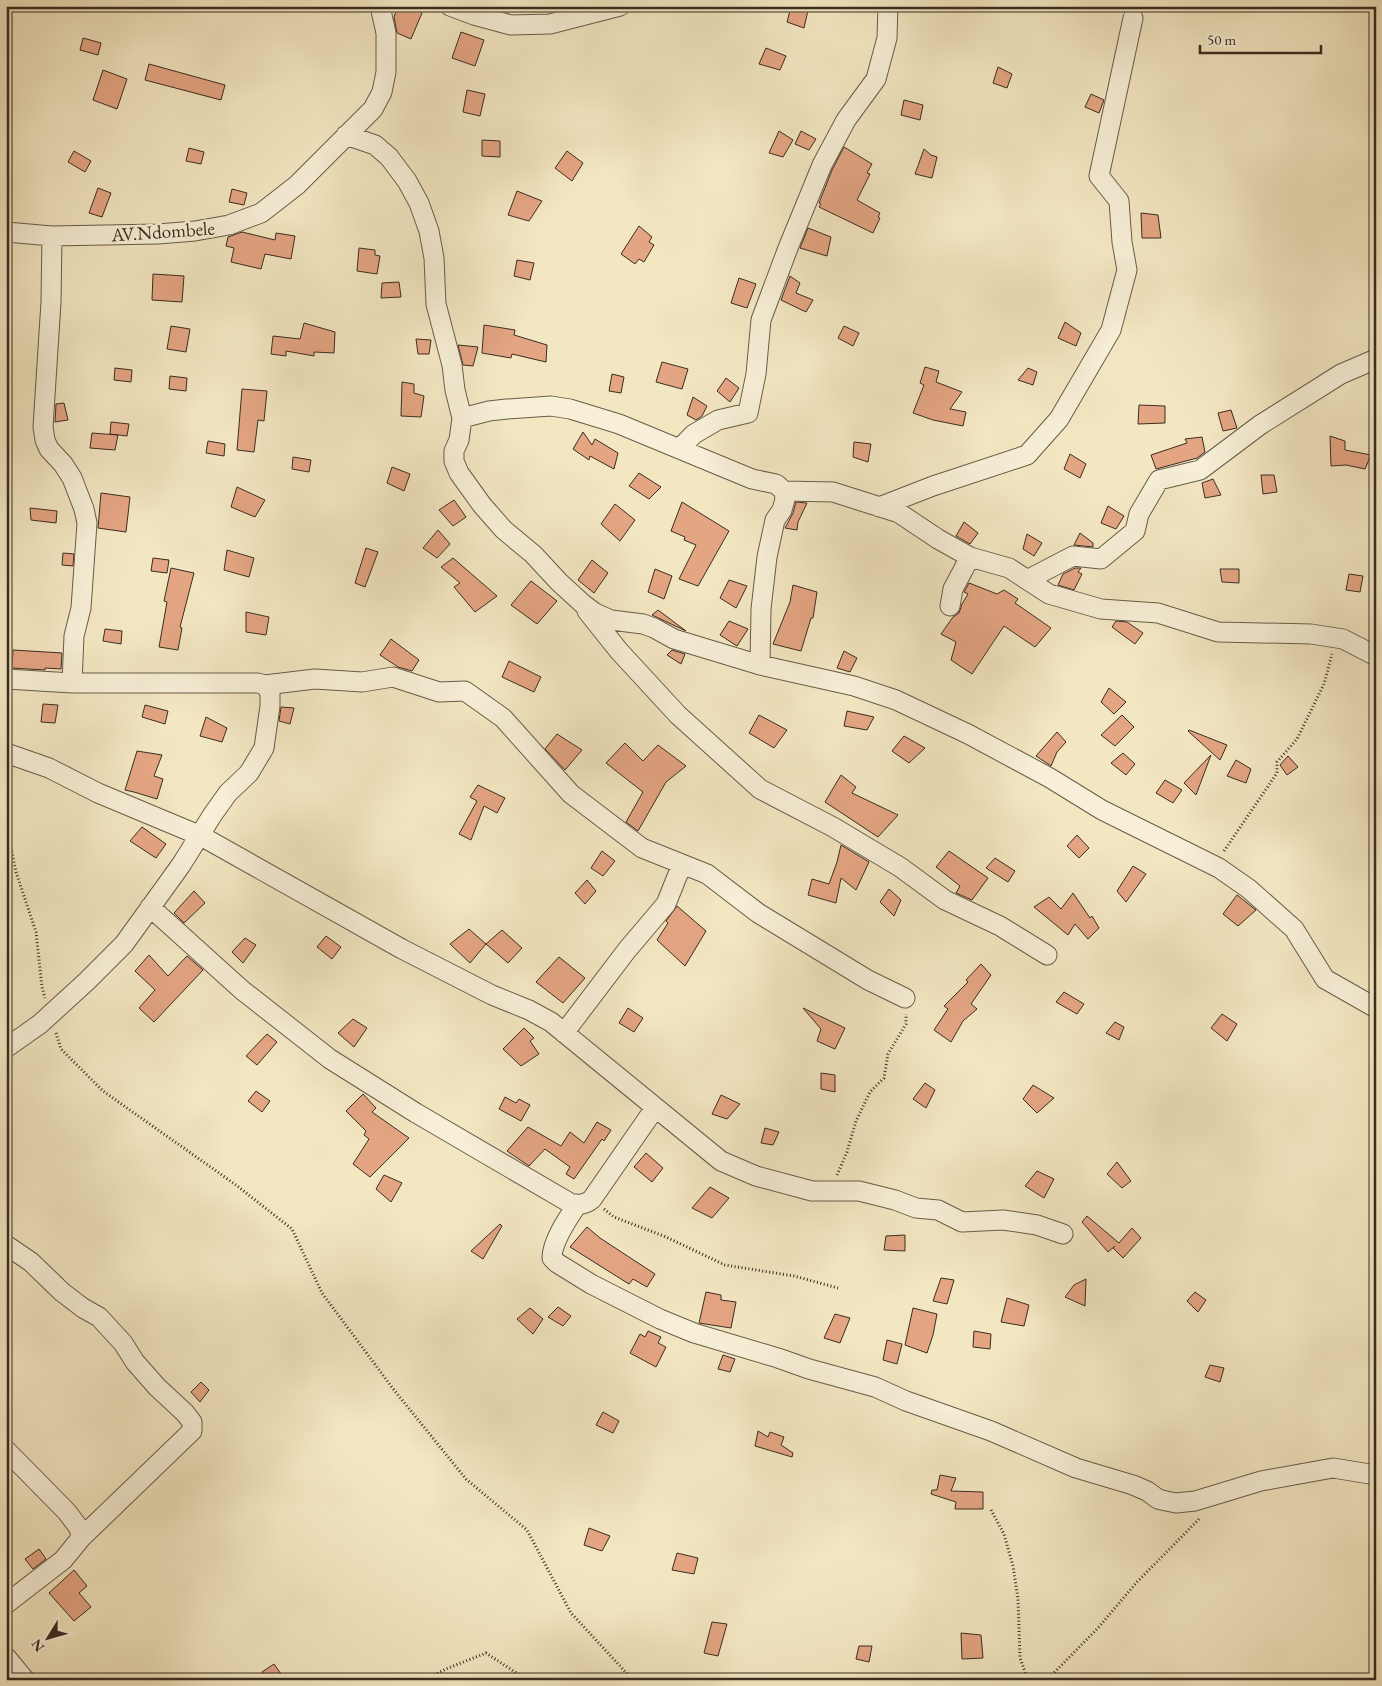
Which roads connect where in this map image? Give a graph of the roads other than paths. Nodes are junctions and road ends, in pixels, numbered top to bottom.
1 (380, 6) edge
2 (450, 6) edge
3 (620, 6) edge
4 (888, 6) edge
5 (1133, 18) dead end
6 (346, 135) junction
7 (6, 232) edge
8 (52, 236) junction
9 (1376, 359) edge
10 (462, 418) junction
11 (679, 449) junction
12 (784, 491) junction
13 (879, 507) junction
14 (970, 557) junction
15 (1027, 580) junction
16 (574, 595) junction
17 (950, 606) dead end
18 (1376, 656) edge
19 (760, 665) junction
20 (6, 679) edge
21 (72, 683) junction
22 (265, 685) junction
23 (6, 752) edge
24 (201, 836) junction
25 (682, 864) junction
26 (150, 908) junction
27 (1047, 955) dead end
28 (905, 998) road end
29 (1376, 1008) edge
30 (564, 1033) junction
31 (6, 1048) edge
32 (656, 1108) junction
33 (585, 1202) junction
34 (1063, 1234) dead end
35 (6, 1245) edge
36 (6, 1450) edge
37 (1376, 1475) edge
38 (81, 1538) junction
39 (6, 1604) edge
40 (6, 1658) edge
41 (25, 1680) edge

1 - 6 street, AV.Ndombele
2 - 3 street
4 - 11 street
5 - 13 street
6 - 8 street, AV.Ndombele
6 - 10 street
7 - 8 street, AV.Ndombele
8 - 21 street
9 - 15 street
10 - 11 street
10 - 16 street
11 - 12 street
12 - 13 street
12 - 19 street
13 - 14 street
14 - 15 street
14 - 17 street
15 - 18 street
16 - 19 street
16 - 27 street
19 - 29 street
20 - 21 street
21 - 22 street
22 - 24 street
22 - 25 street
23 - 24 street
24 - 26 street
24 - 30 street
25 - 28 street
25 - 30 street
26 - 31 street
26 - 33 street
30 - 32 street
32 - 33 street
32 - 34 street
33 - 37 street
35 - 38 street
36 - 38 street
38 - 39 street
40 - 41 street

